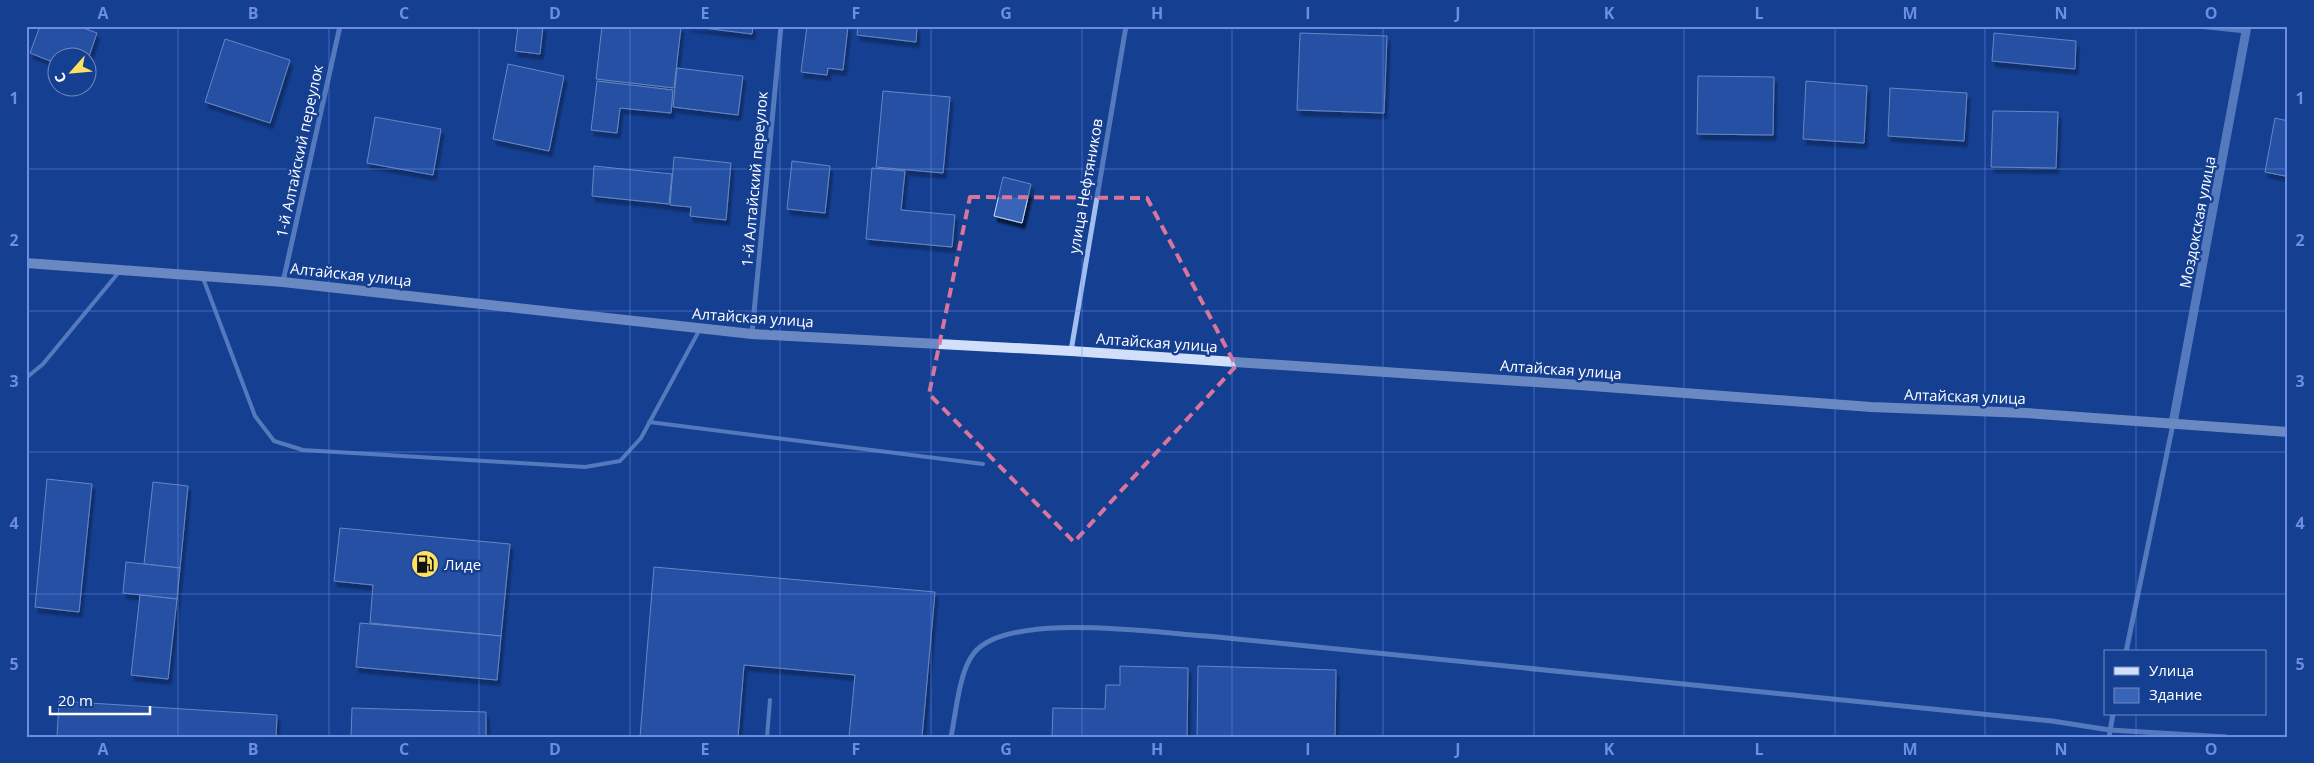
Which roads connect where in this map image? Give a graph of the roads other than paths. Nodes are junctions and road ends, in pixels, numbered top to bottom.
1 (340, 26) edge
2 (781, 26) edge
3 (1126, 26) edge
4 (2198, 26) edge
5 (2247, 29) edge
6 (26, 263) edge
7 (120, 270) junction
8 (202, 276) junction
9 (283, 282) junction
10 (700, 329) junction
11 (752, 334) junction
12 (1071, 351) junction
13 (26, 378) edge
14 (650, 422) junction
15 (2173, 423) junction
16 (2288, 432) edge
17 (984, 464) dead end
18 (2126, 650) edge
19 (770, 700) dead end
20 (2113, 716) edge
21 (2110, 730) junction
22 (767, 737) edge
23 (951, 737) edge
24 (2109, 737) edge
25 (2226, 737) edge

1 - 9 street, 1-й Алтайский переулок
2 - 11 street, 1-й Алтайский переулок
3 - 12 street, улица Нефтяников
4 - 5 street
5 - 15 street, Моздокская улица
6 - 7 main road, Алтайская улица
7 - 8 main road, Алтайская улица
7 - 13 lane
8 - 9 main road, Алтайская улица
8 - 14 lane
9 - 10 main road, Алтайская улица
10 - 11 main road, Алтайская улица
10 - 14 lane
11 - 12 main road, Алтайская улица
12 - 15 main road, Алтайская улица
14 - 17 lane
15 - 16 main road, Алтайская улица
15 - 18 street
19 - 22 lane
20 - 21 street
21 - 23 street
21 - 24 street
21 - 25 street

